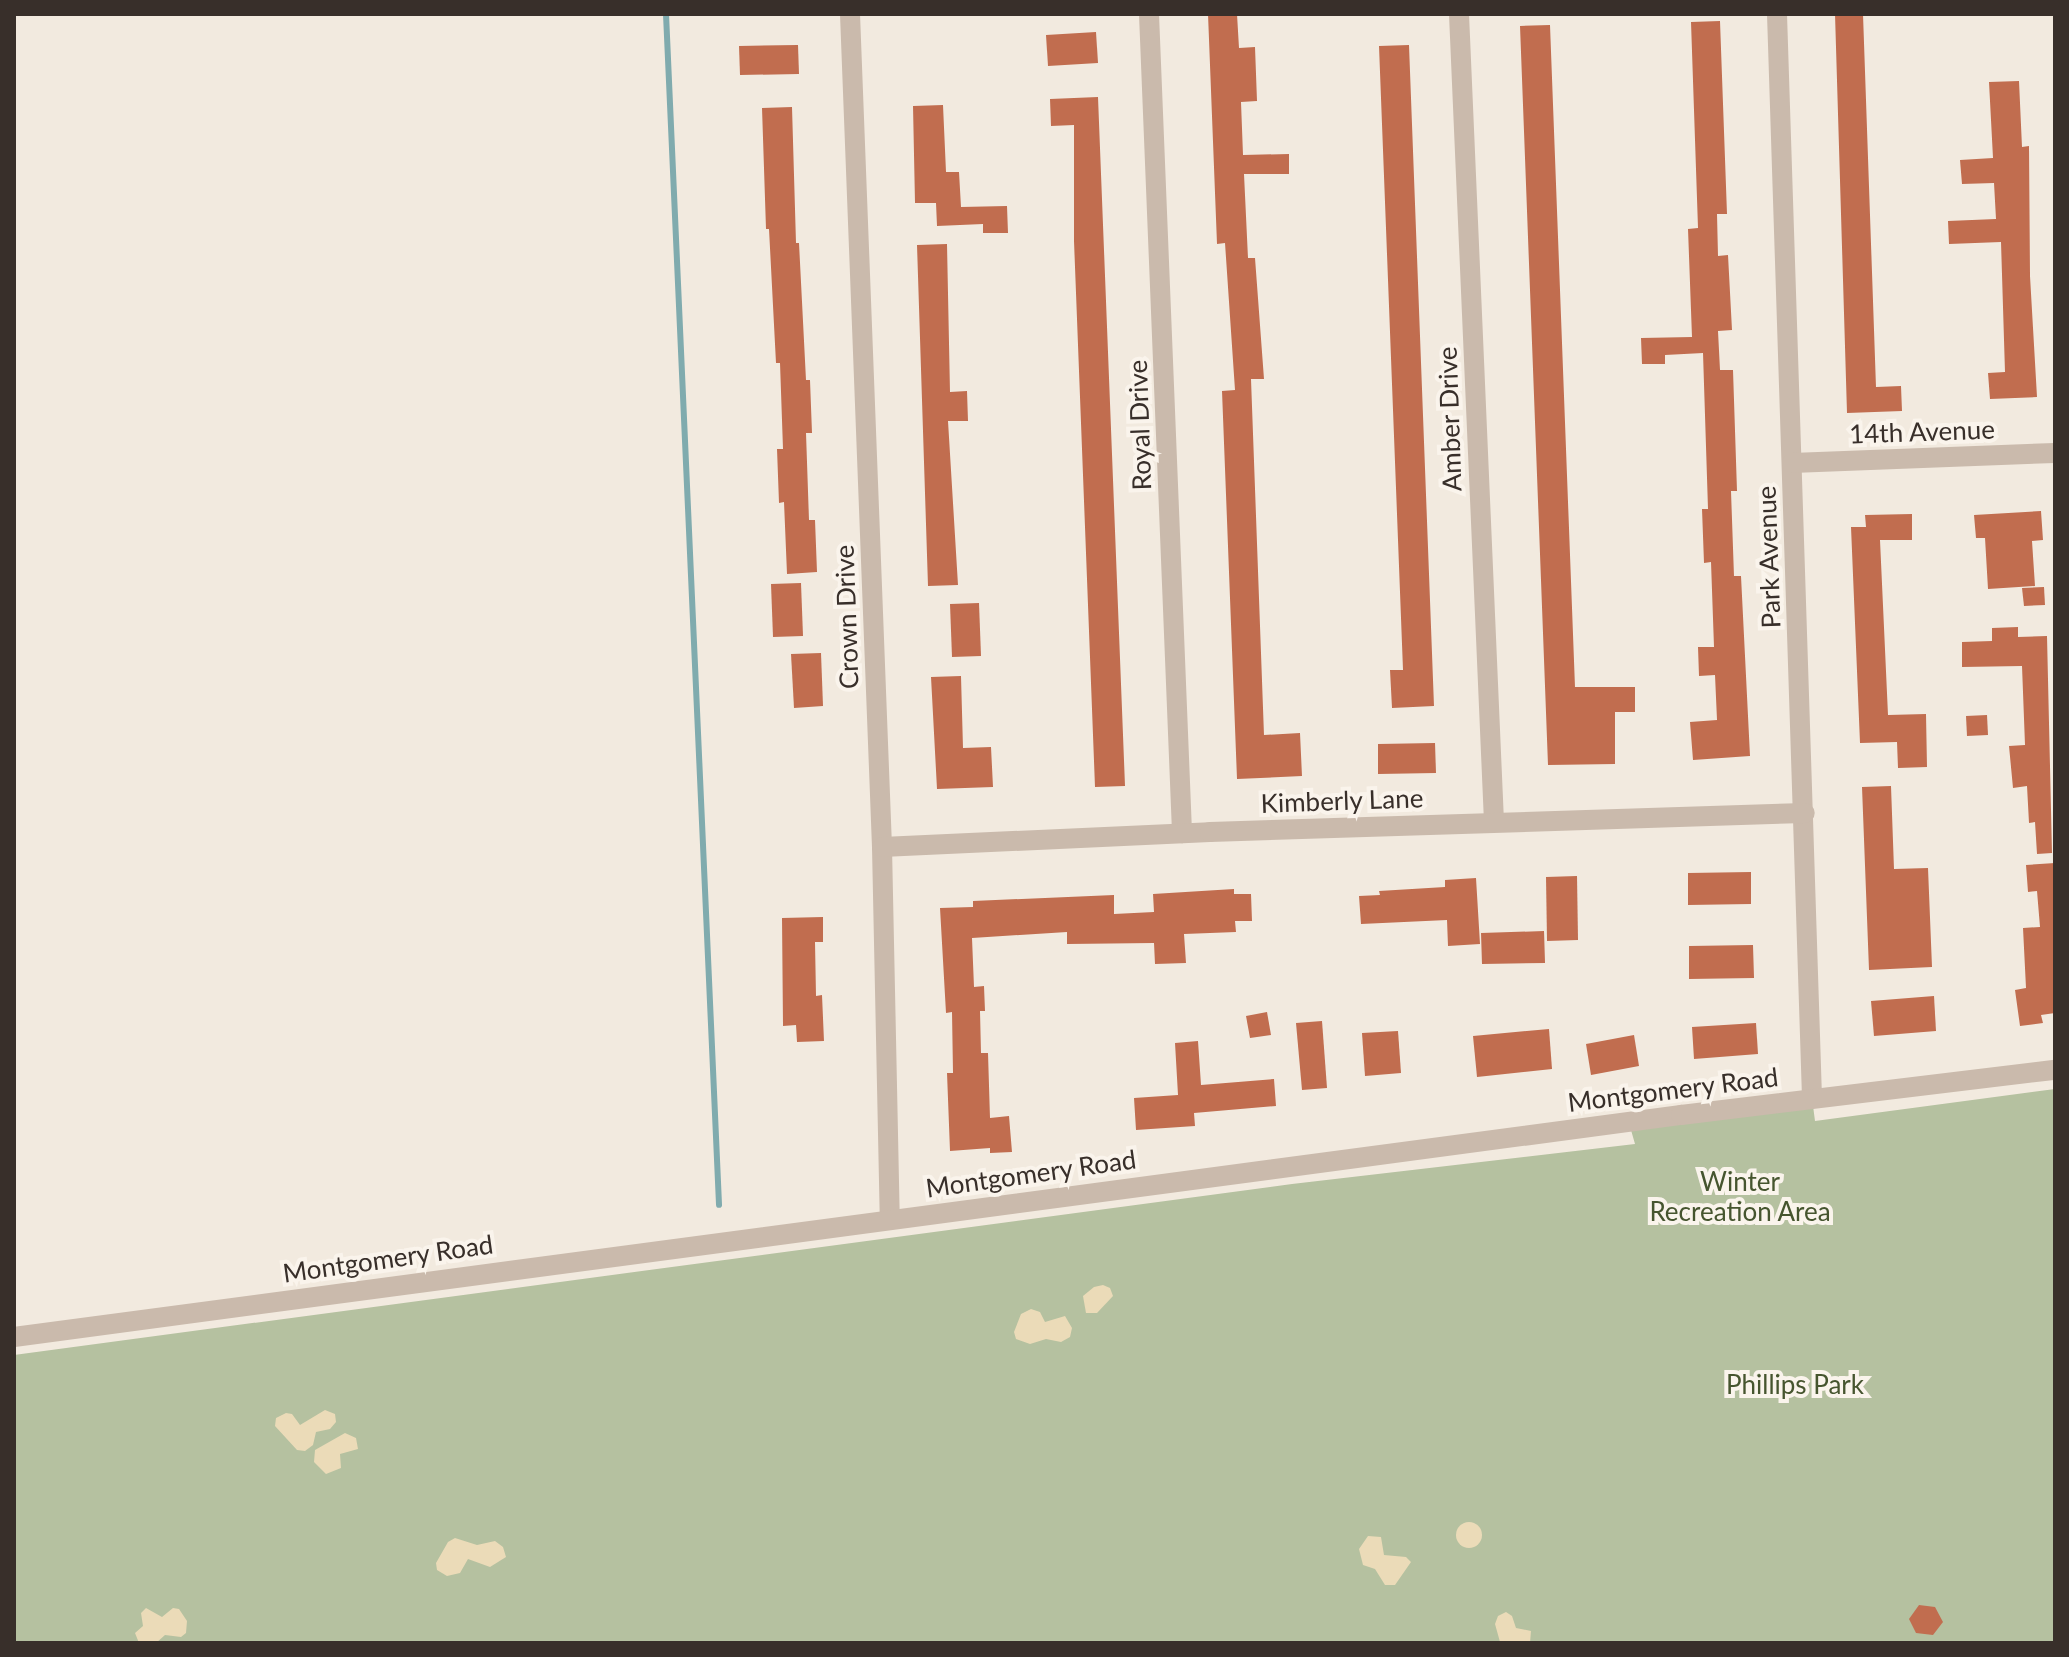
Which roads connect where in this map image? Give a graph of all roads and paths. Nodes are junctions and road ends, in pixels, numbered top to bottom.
1 (850, 14) edge
2 (1149, 14) edge
3 (1459, 14) edge
4 (1777, 14) edge
5 (2055, 453) edge
6 (1792, 463) junction
7 (1805, 813) junction
8 (1494, 822) junction
9 (1182, 833) junction
10 (882, 847) junction
11 (2055, 1070) edge
12 (1812, 1098) junction
13 (890, 1219) junction
14 (14, 1337) edge

1 - 10 street, Crown Drive
2 - 9 street, Royal Drive
3 - 8 street, Amber Drive
4 - 6 street, Park Avenue
5 - 6 street, 14th Avenue
6 - 7 street, Park Avenue
7 - 8 street, Kimberly Lane
7 - 12 street, Park Avenue
8 - 9 street, Kimberly Lane
9 - 10 street, Kimberly Lane
10 - 13 street, Crown Drive
11 - 12 street, Montgomery Road
12 - 13 street, Montgomery Road
13 - 14 street, Montgomery Road

